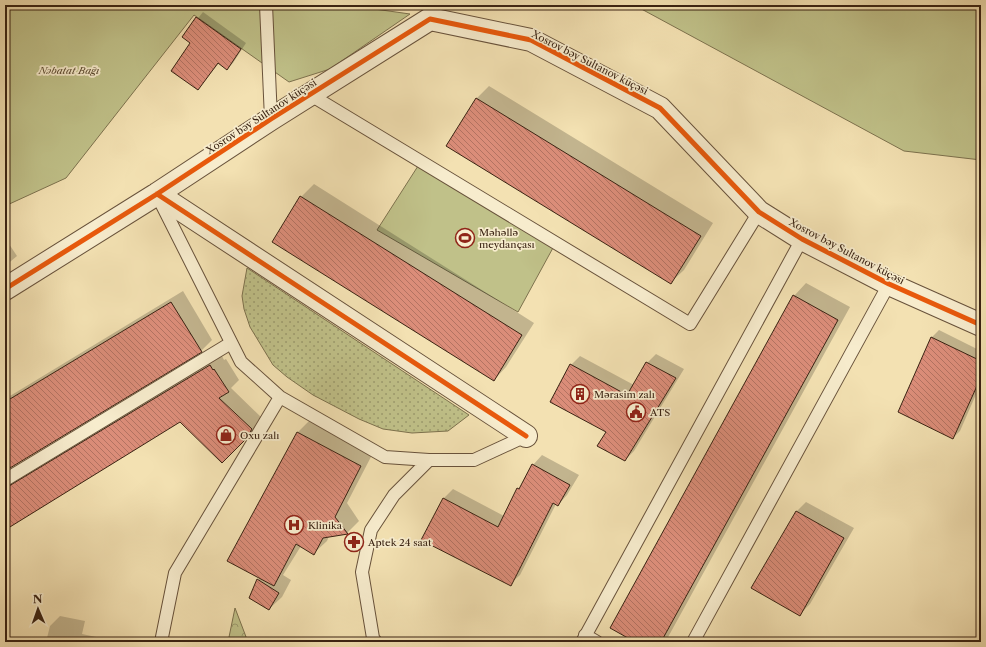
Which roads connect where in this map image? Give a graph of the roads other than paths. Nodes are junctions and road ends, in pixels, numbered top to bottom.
1 (266, 5) edge
2 (309, 94) junction
3 (271, 119) junction
4 (157, 194) junction
5 (759, 212) junction
6 (802, 239) junction
7 (889, 284) junction
8 (5, 289) edge
9 (981, 324) edge
10 (231, 343) junction
11 (280, 397) junction
12 (526, 436) joint
13 (429, 460) junction
14 (5, 480) edge
15 (583, 639) edge
16 (161, 642) edge
17 (376, 642) edge
18 (597, 642) edge
19 (693, 642) edge

1 - 3 lane
2 - 3 street, Xosrov bəy Sultanov küçəsi
2 - 5 street, Xosrov bəy Sultanov küçəsi
2 - 5 lane
3 - 4 street, Xosrov bəy Sultanov küçəsi
4 - 8 street, Xosrov bəy Sultanov küçəsi
4 - 10 lane
4 - 12 street
5 - 6 street, Xosrov bəy Sultanov küçəsi
6 - 7 street, Xosrov bəy Sultanov küçəsi
6 - 15 lane
7 - 9 street, Xosrov bəy Sultanov küçəsi
7 - 19 lane
10 - 11 lane
10 - 14 lane
11 - 13 lane
11 - 16 lane
12 - 13 lane
13 - 17 lane
15 - 18 lane

